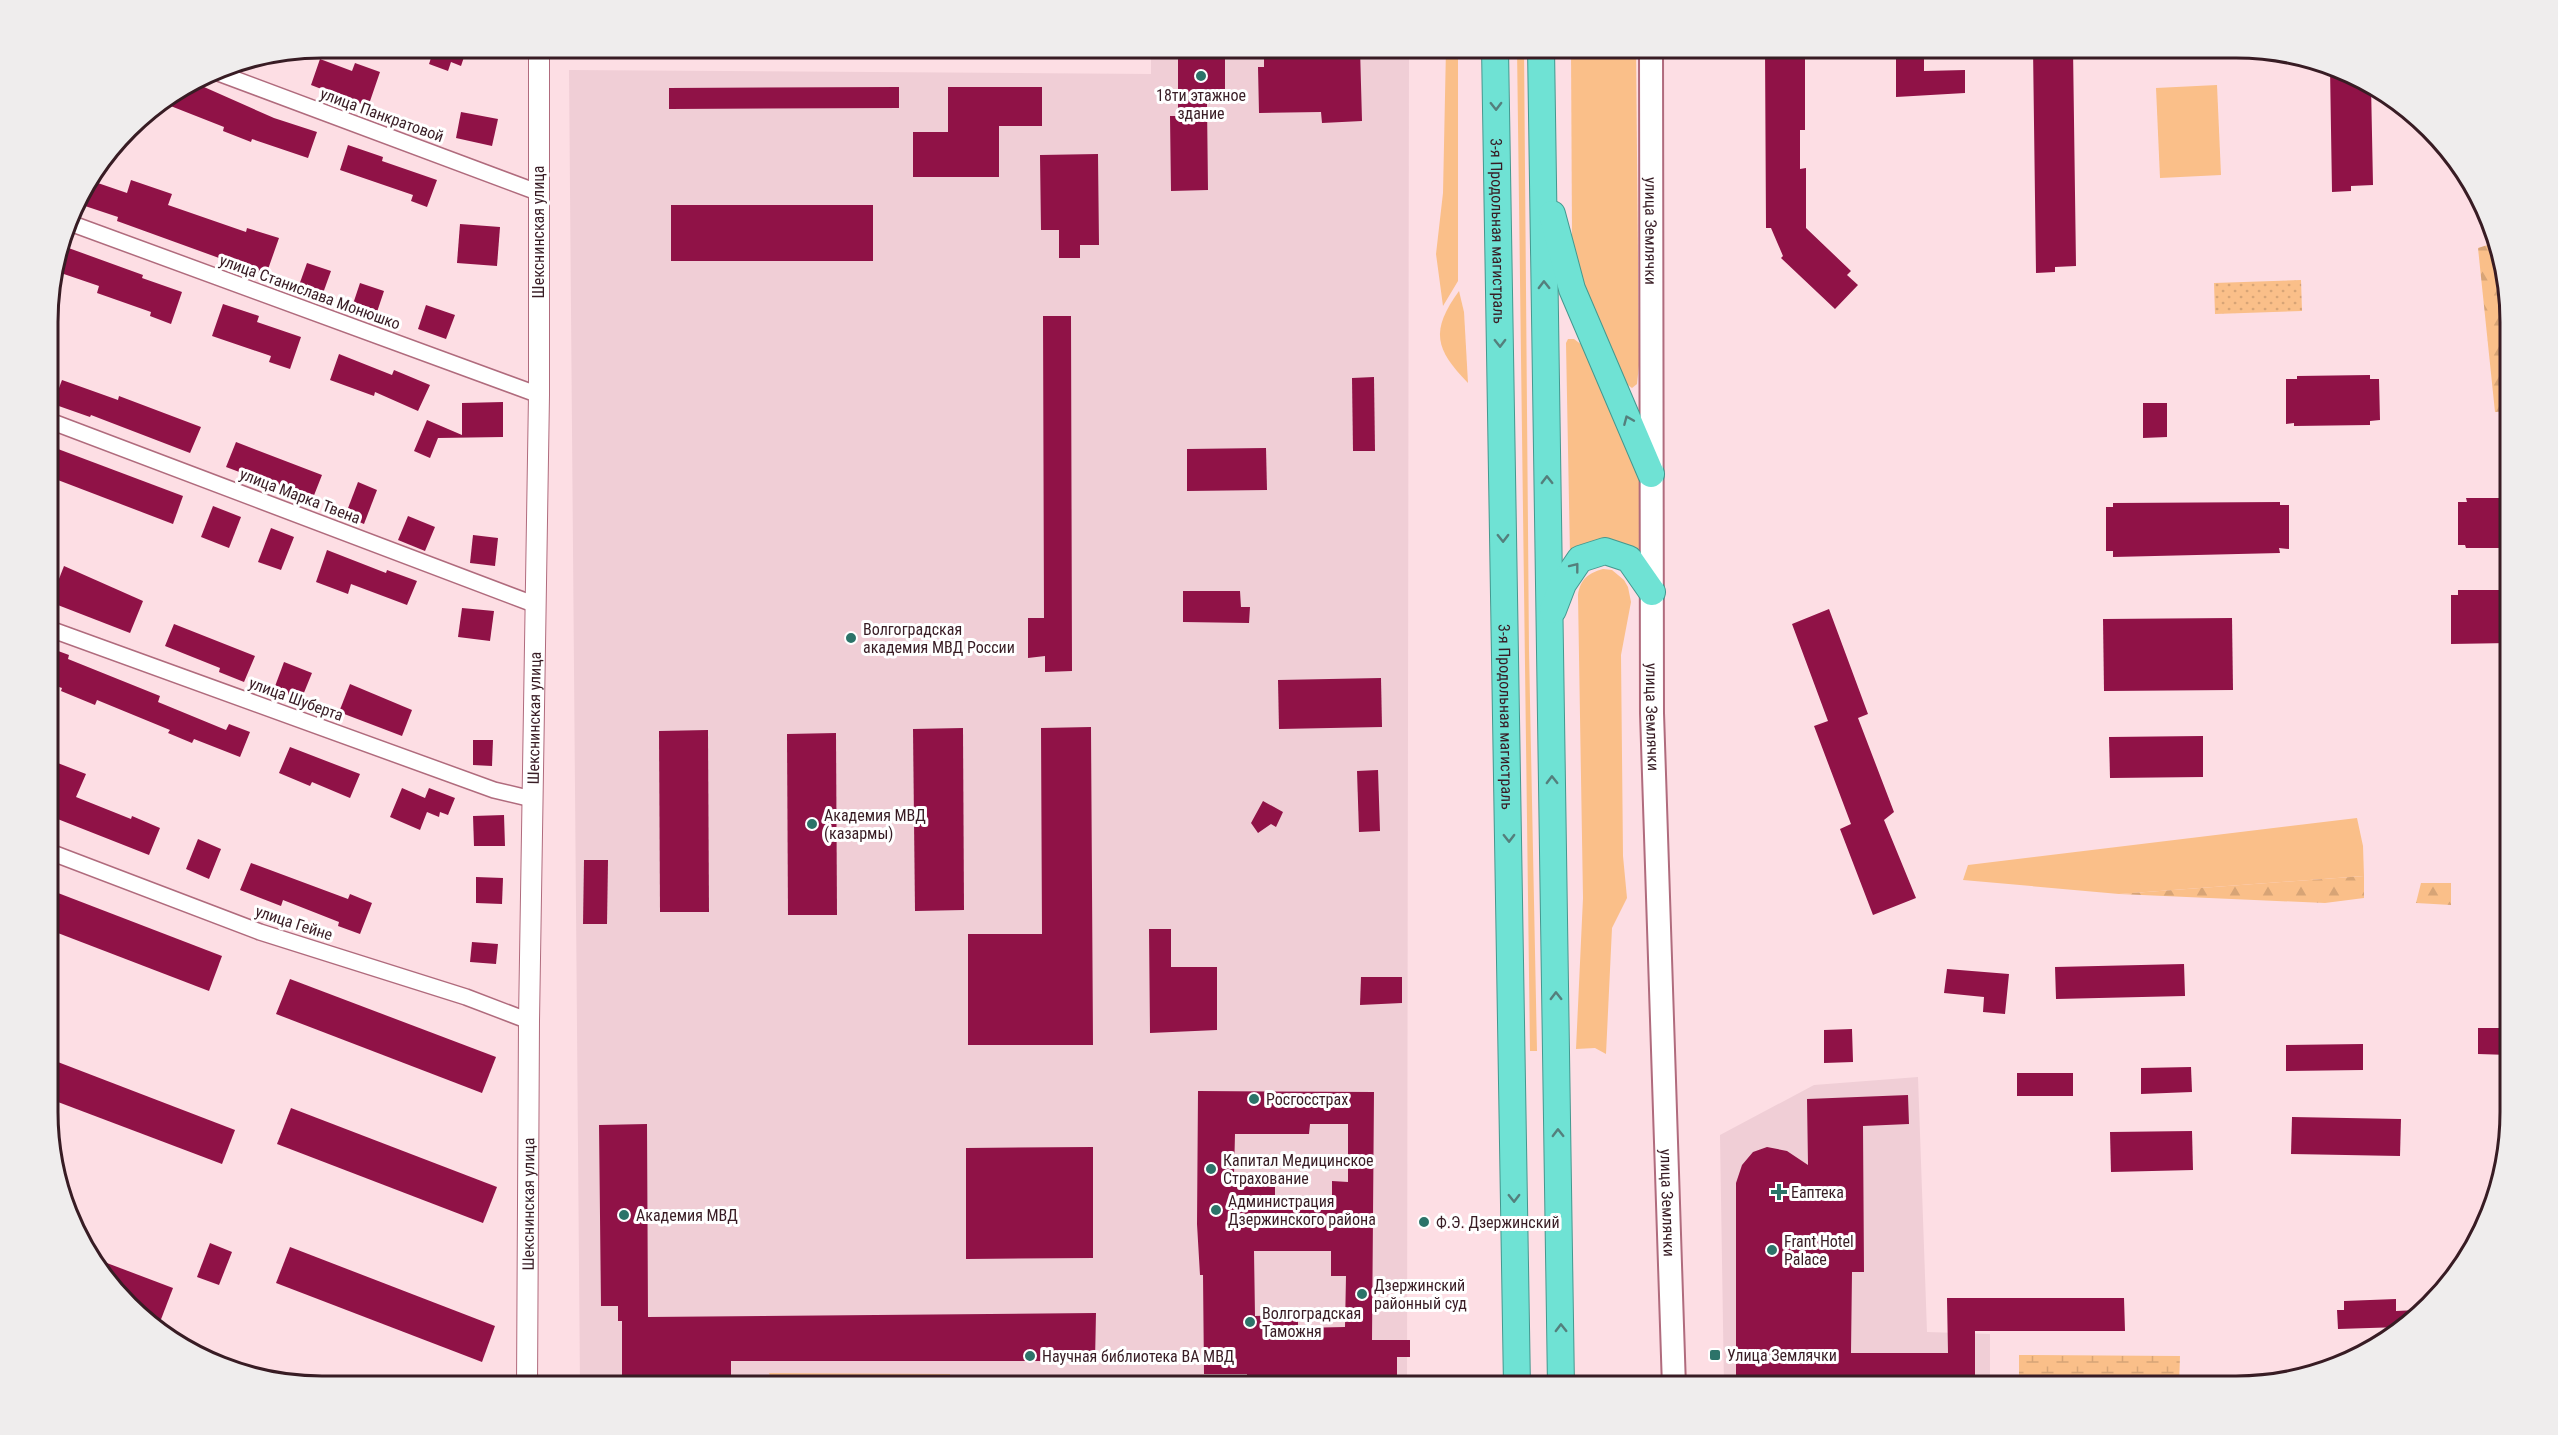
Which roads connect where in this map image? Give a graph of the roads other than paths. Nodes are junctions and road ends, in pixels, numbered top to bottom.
1 (539, 58) edge
2 (1495, 58) edge
3 (1541, 58) edge
4 (1651, 58) edge
5 (227, 76) edge
6 (1542, 174) junction
7 (537, 192) junction
8 (77, 226) edge
9 (539, 395) junction
10 (58, 424) edge
11 (1651, 474) junction
12 (1652, 591) junction
13 (536, 604) junction
14 (1549, 619) junction
15 (58, 632) edge
16 (532, 799) junction
17 (58, 855) edge
18 (529, 1021) junction
19 (527, 1376) edge
20 (1517, 1376) edge
21 (1561, 1376) edge
22 (1674, 1376) edge

1 - 7 street, Шекснинская улица
2 -> 20 highway, 3-я Продольная магистраль
3 - 6 highway
4 - 11 main road, улица Землячки
5 - 7 street, улица Панкратовой
11 -> 6 highway
14 -> 6 highway
7 - 9 street, Шекснинская улица
8 - 9 street, улица Станислава Монюшко
9 - 13 street, Шекснинская улица
10 - 13 street, улица Марка Твена
11 - 12 main road, улица Землячки
14 -> 12 highway
12 - 22 main road, улица Землячки
13 - 16 street, Шекснинская улица
21 -> 14 highway
15 - 16 street, улица Шуберта
16 - 18 street, Шекснинская улица
17 - 18 street, улица Гейне
18 - 19 street, Шекснинская улица

